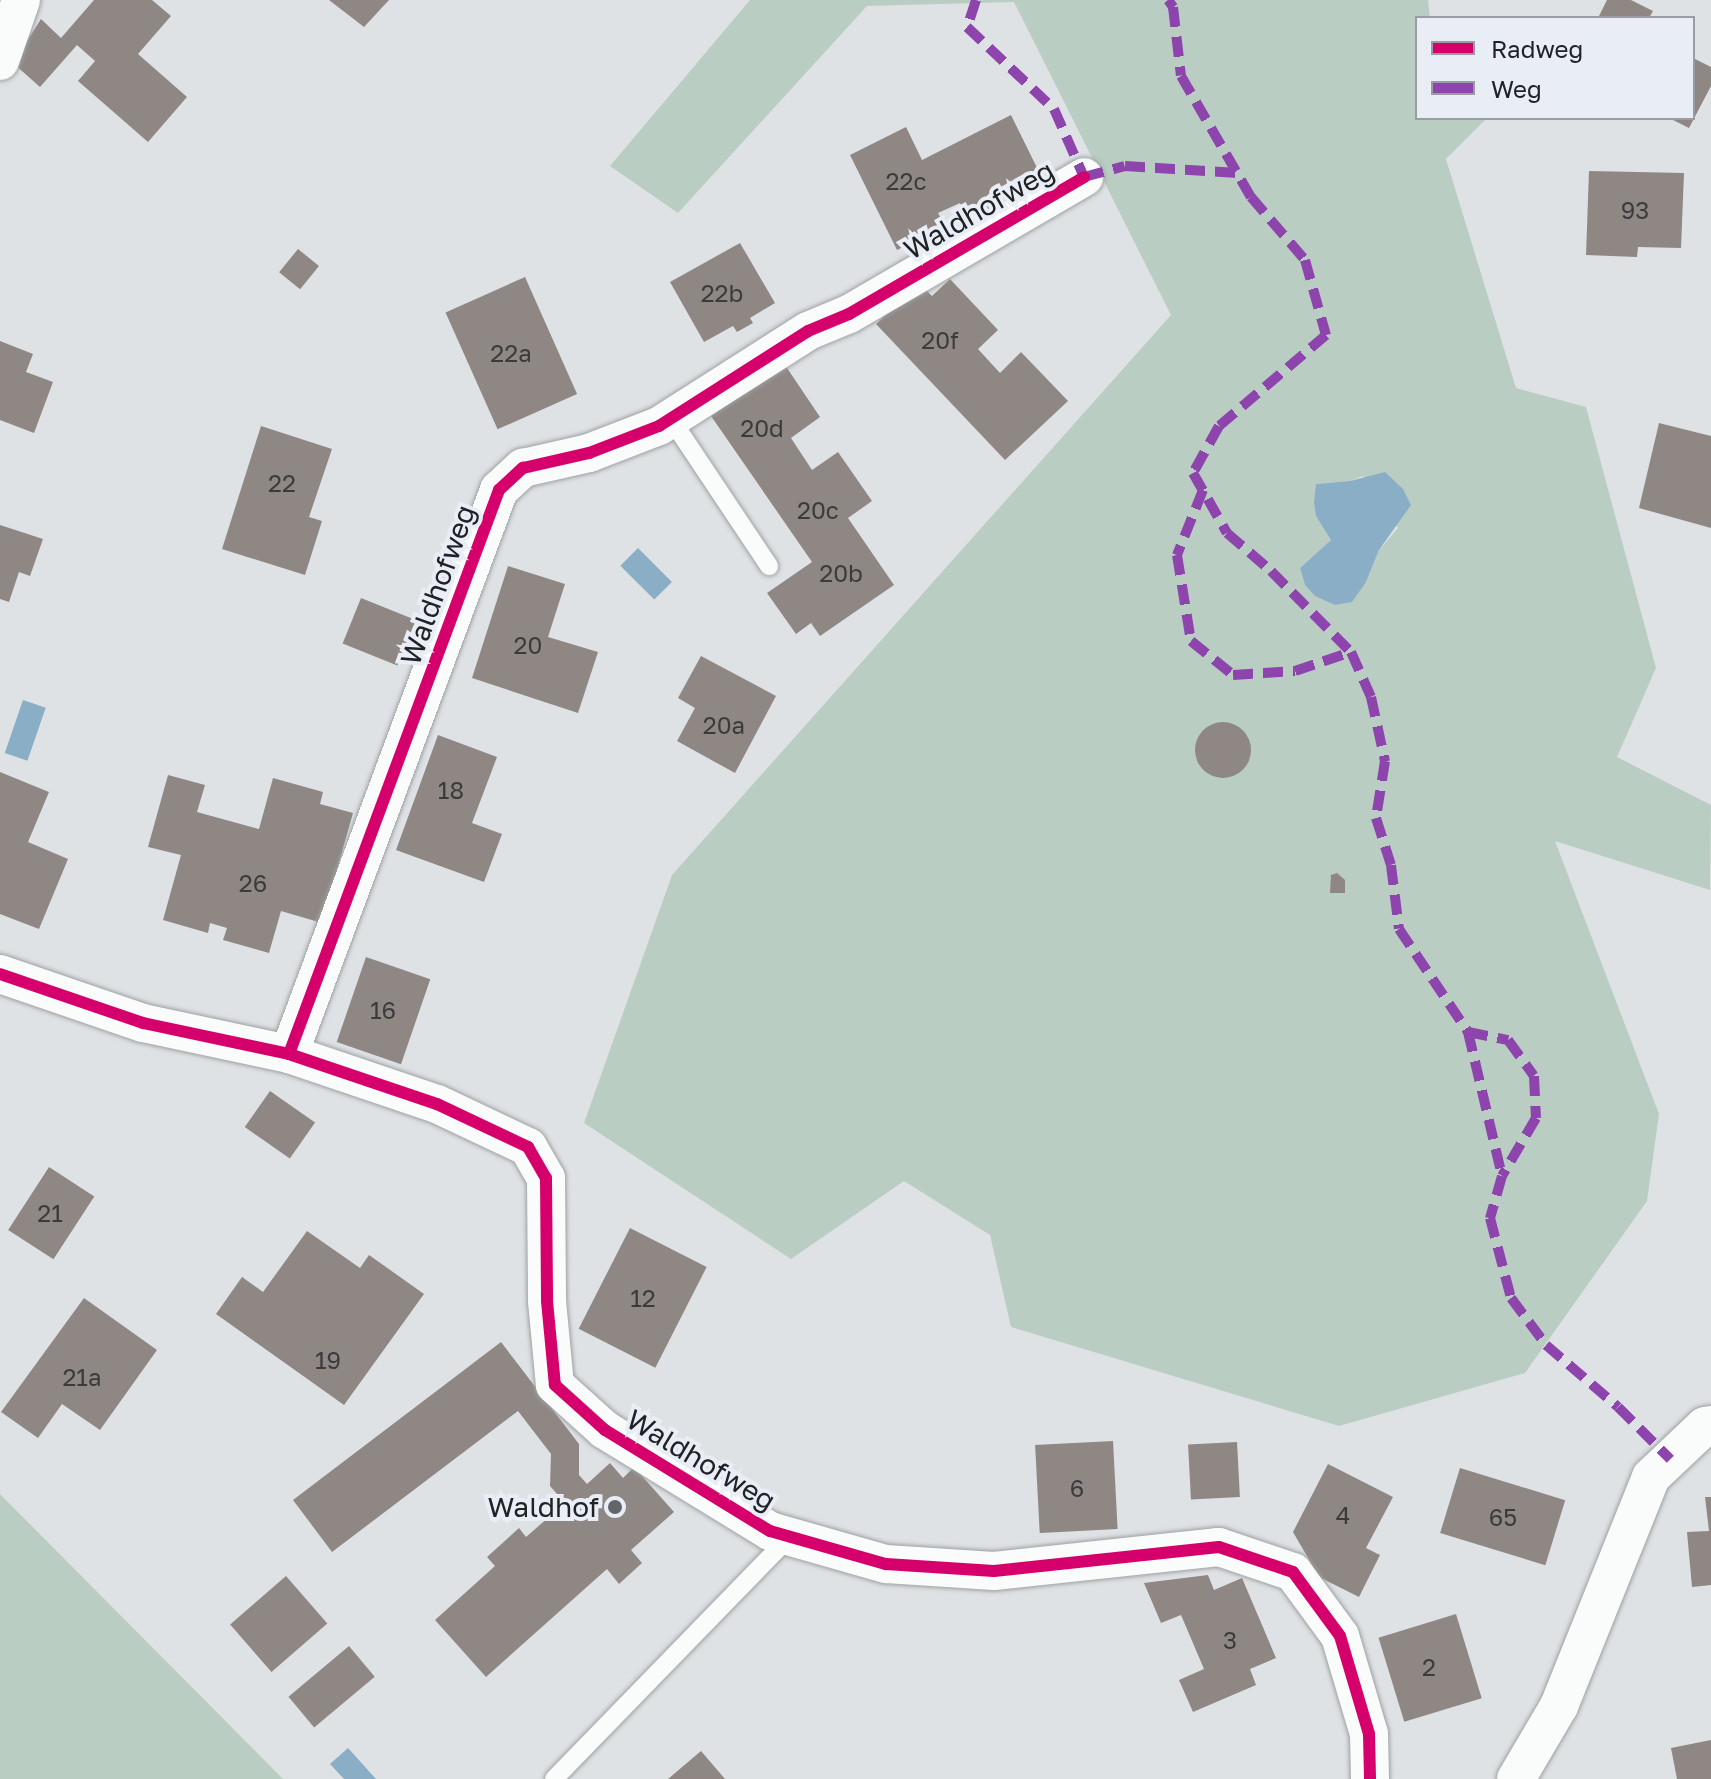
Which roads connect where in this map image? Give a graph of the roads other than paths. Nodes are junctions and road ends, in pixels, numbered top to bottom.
1 (21, 0) edge
2 (0, 61) edge
3 (1084, 177) dead end
4 (671, 419) junction
5 (769, 566) dead end
6 (0, 974) edge
7 (289, 1054) junction
8 (1711, 1425) edge
9 (790, 1536) junction
10 (554, 1779) edge
11 (1370, 1779) edge
12 (1516, 1779) edge

1 - 2 street
3 - 4 street, Waldhofweg
4 - 5 lane
4 - 7 street, Waldhofweg
6 - 7 street, Waldhofweg
7 - 9 street, Waldhofweg
8 - 12 street
9 - 10 lane
9 - 11 street, Waldhofweg

